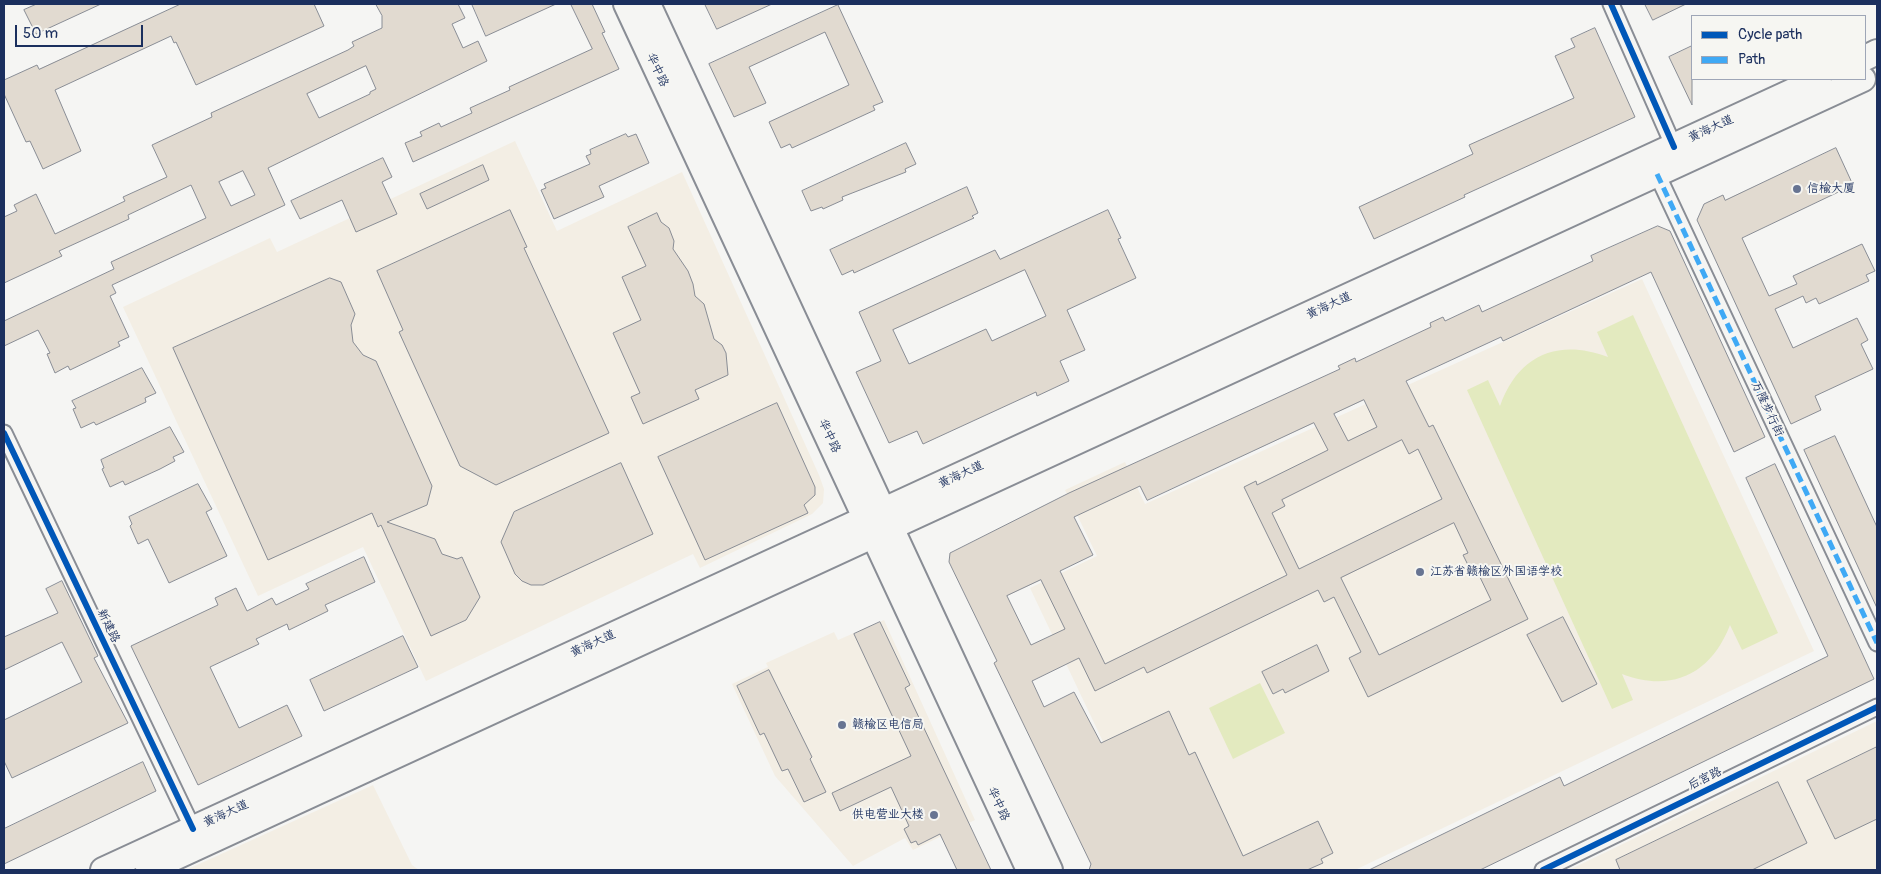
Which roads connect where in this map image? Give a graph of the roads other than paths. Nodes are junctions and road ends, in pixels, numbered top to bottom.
1 (626, 4) edge
2 (648, 4) edge
3 (1611, 4) edge
4 (1817, 80) edge
5 (1860, 80) edge
6 (1674, 147) junction
7 (1657, 174) junction
8 (4, 433) edge
9 (879, 523) junction
10 (1877, 643) edge
11 (1877, 707) edge
12 (193, 829) junction
13 (103, 870) edge
14 (148, 870) edge
15 (1029, 870) edge
16 (1050, 870) edge
17 (1543, 870) edge

1 - 9 main road, 华中路
2 - 9 main road, 华中路
3 - 6 street
4 - 6 main road, 黄海大道
5 - 7 main road, 黄海大道
6 - 9 main road, 黄海大道
7 - 9 main road, 黄海大道
7 - 10 street, 万隆步行街
8 - 12 street, 新建路
9 - 12 main road, 黄海大道
9 - 14 main road, 黄海大道
9 - 15 main road, 华中路
9 - 16 main road, 华中路
11 - 17 street, 后宫路
12 - 13 main road, 黄海大道

